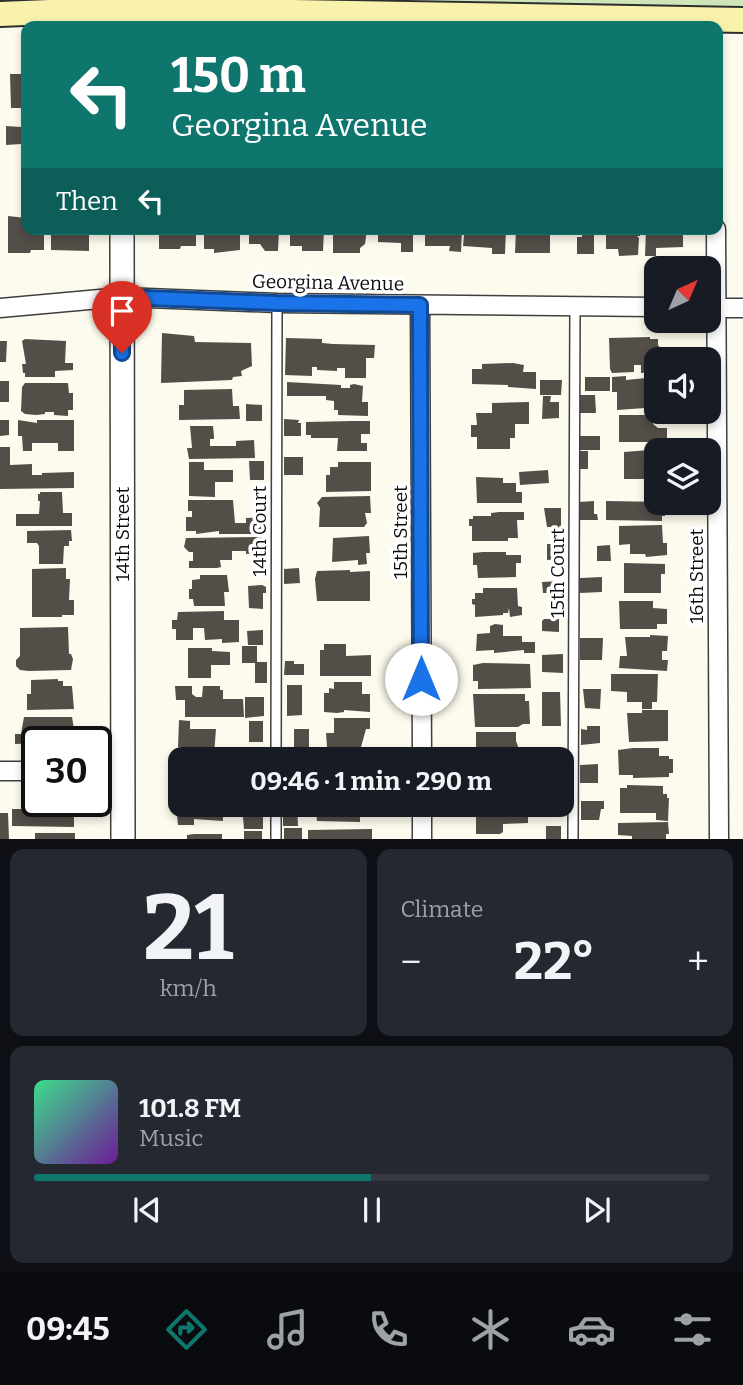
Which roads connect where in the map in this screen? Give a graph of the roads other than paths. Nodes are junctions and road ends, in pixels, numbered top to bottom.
1 (123, 12) edge
2 (0, 14) edge
3 (743, 20) edge
4 (608, 21) edge
5 (723, 22) edge
6 (122, 235) edge
7 (716, 235) edge
8 (715, 256) edge
9 (122, 297) junction
10 (277, 303) junction
11 (420, 305) junction
12 (575, 306) junction
13 (644, 307) edge
14 (0, 308) edge
15 (721, 308) edge
16 (743, 308) edge
17 (712, 333) edge
18 (276, 747) edge
19 (422, 747) edge
20 (112, 769) edge
21 (122, 769) junction
22 (0, 771) edge
23 (21, 771) edge
24 (276, 817) edge
25 (422, 817) edge
26 (123, 839) edge
27 (276, 839) edge
28 (422, 839) edge
29 (573, 839) edge
30 (719, 839) edge

1 - 2 main road
1 - 4 main road
3 - 5 main road
6 - 9 street, 14th Street
7 - 8 street, 16th Street
9 - 10 street, Georgina Avenue
9 - 14 street, Georgina Avenue
9 - 21 street, 14th Street
10 - 11 street, Georgina Avenue
10 - 18 lane, 14th Court
11 - 12 street, Georgina Avenue
11 - 19 street, 15th Street
12 - 13 street, Georgina Avenue
12 - 29 lane, 15th Court
15 - 16 street
17 - 30 street, 16th Street
20 - 21 street
21 - 26 street, 14th Street
22 - 23 street
24 - 27 lane
25 - 28 street

